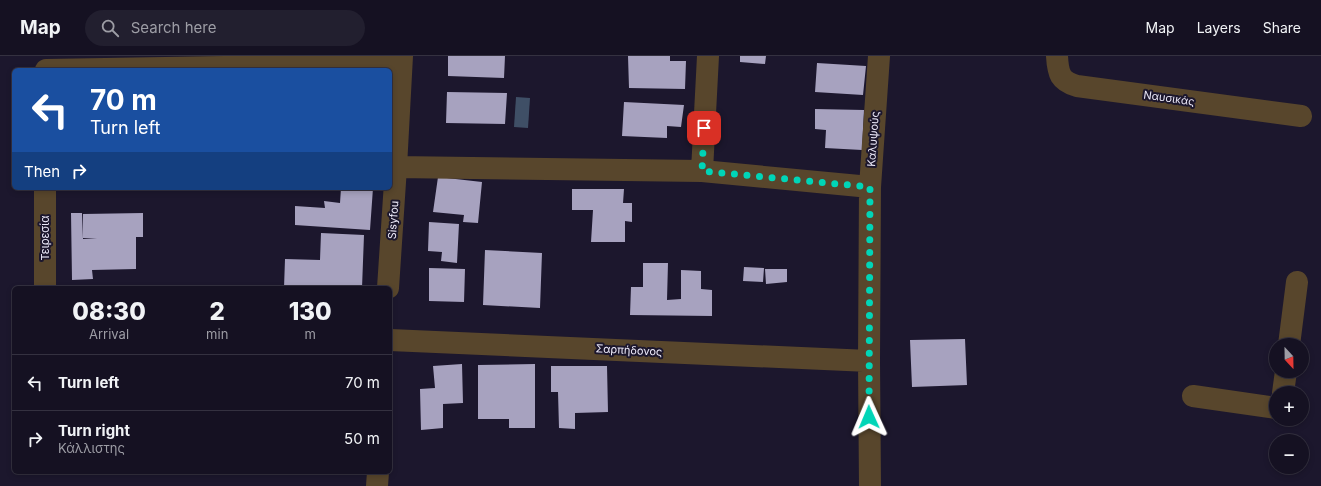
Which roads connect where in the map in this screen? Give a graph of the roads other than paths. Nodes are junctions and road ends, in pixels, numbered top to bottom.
1 (708, 56) edge
2 (879, 56) edge
3 (1058, 56) edge
4 (402, 60) edge
5 (189, 62) edge
6 (82, 68) edge
7 (1301, 116) dead end
8 (396, 167) junction
9 (702, 171) junction
10 (870, 187) junction
11 (45, 190) edge
12 (1297, 282) dead end
13 (45, 286) edge
14 (388, 286) edge
15 (1290, 338) edge
16 (392, 340) edge
17 (868, 361) junction
18 (1193, 396) dead end
19 (1269, 407) edge
20 (378, 474) edge
21 (377, 486) edge
22 (870, 486) edge

1 - 9 street
2 - 10 street, Καλυψούς
3 - 7 street, Ναυσικάς
4 - 5 street
4 - 8 street, Sisyfou
5 - 6 street
8 - 9 street
8 - 14 street, Sisyfou
9 - 10 street
10 - 17 street, Καλυψούς
11 - 13 street, Τειρεσία
12 - 15 street
16 - 17 street, Σαρπήδονος
17 - 22 street, Καλυψούς
18 - 19 street
20 - 21 street

